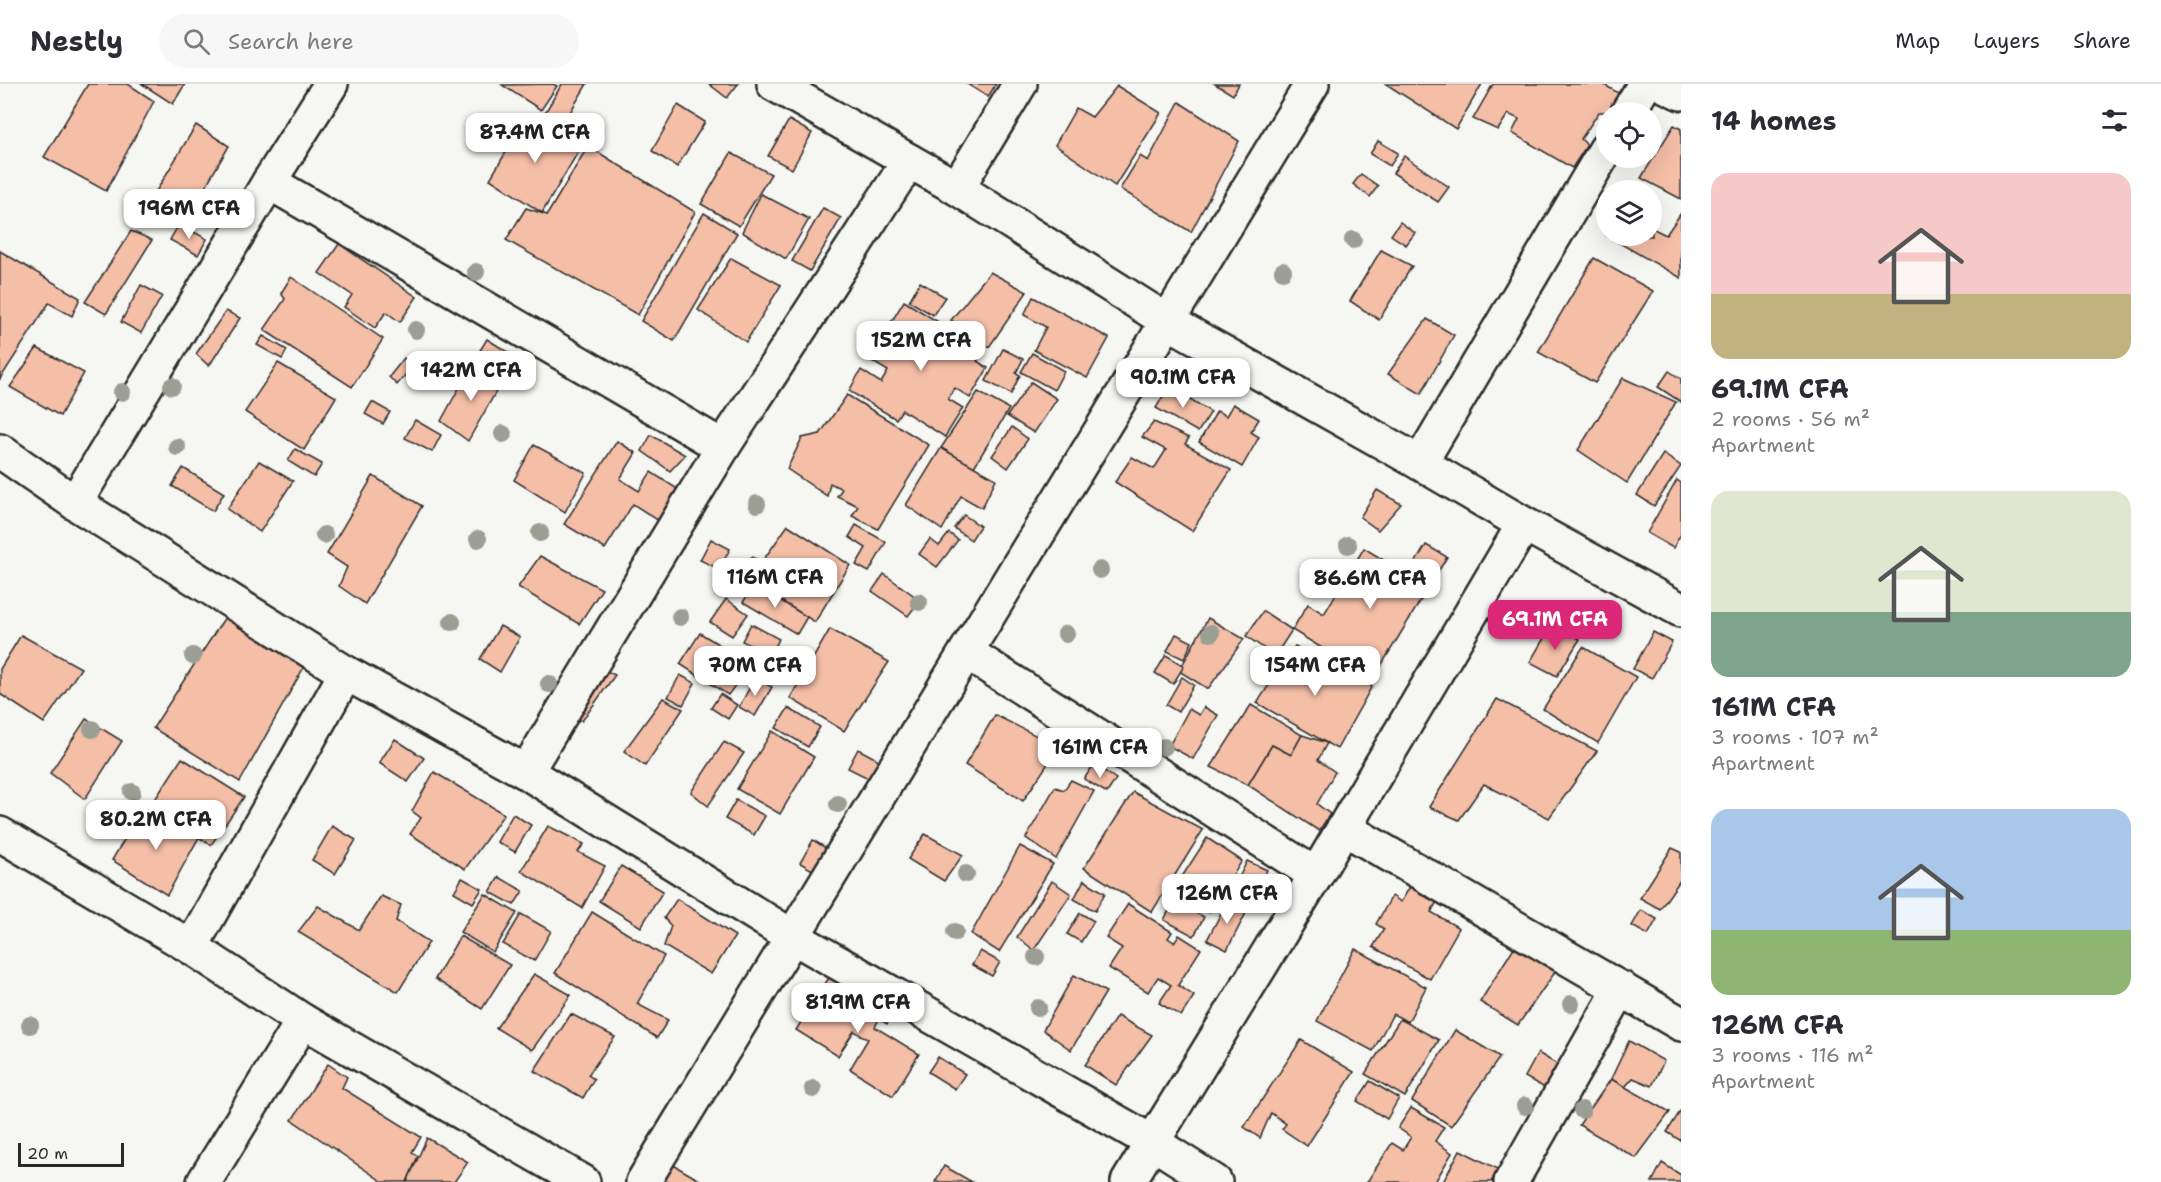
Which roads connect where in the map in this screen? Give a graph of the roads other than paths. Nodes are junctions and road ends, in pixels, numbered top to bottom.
1 (331, 84) edge
2 (774, 84) edge
3 (1020, 84) edge
4 (1312, 84) edge
5 (1645, 84) edge
6 (1662, 84) edge
7 (1681, 93) edge
8 (1634, 102) edge
9 (909, 161) junction
10 (1596, 165) edge
11 (269, 182) junction
12 (957, 188) junction
13 (1167, 321) junction
14 (723, 447) junction
15 (0, 451) edge
16 (1420, 463) junction
17 (75, 503) junction
18 (1524, 524) junction
19 (1677, 599) edge
20 (966, 652) junction
21 (346, 673) junction
22 (526, 772) junction
23 (1344, 828) junction
24 (0, 834) edge
25 (1316, 875) junction
26 (793, 938) junction
27 (191, 947) junction
28 (1621, 988) junction
29 (303, 1021) junction
30 (1681, 1024) edge
31 (1152, 1142) junction
32 (204, 1182) edge
33 (583, 1182) edge
34 (643, 1182) edge
35 (1128, 1182) edge
36 (1215, 1182) edge
37 (1511, 1182) edge

1 - 11 street
2 - 9 street
3 - 12 street
4 - 13 street
5 - 8 street
6 - 7 street
9 - 12 street
9 - 14 street
10 - 16 street
11 - 14 street
11 - 17 street
12 - 13 street
13 - 16 street
13 - 20 street
14 - 22 street
15 - 17 street
16 - 18 street
17 - 21 street
18 - 19 street
18 - 23 street
20 - 25 street
20 - 26 street
21 - 22 street
21 - 27 street
22 - 26 street
23 - 25 street
23 - 28 street
24 - 27 street
25 - 31 street
26 - 31 street
26 - 34 street
27 - 29 street
28 - 30 street
28 - 37 street
29 - 32 street
29 - 33 street
31 - 35 street
31 - 36 street

